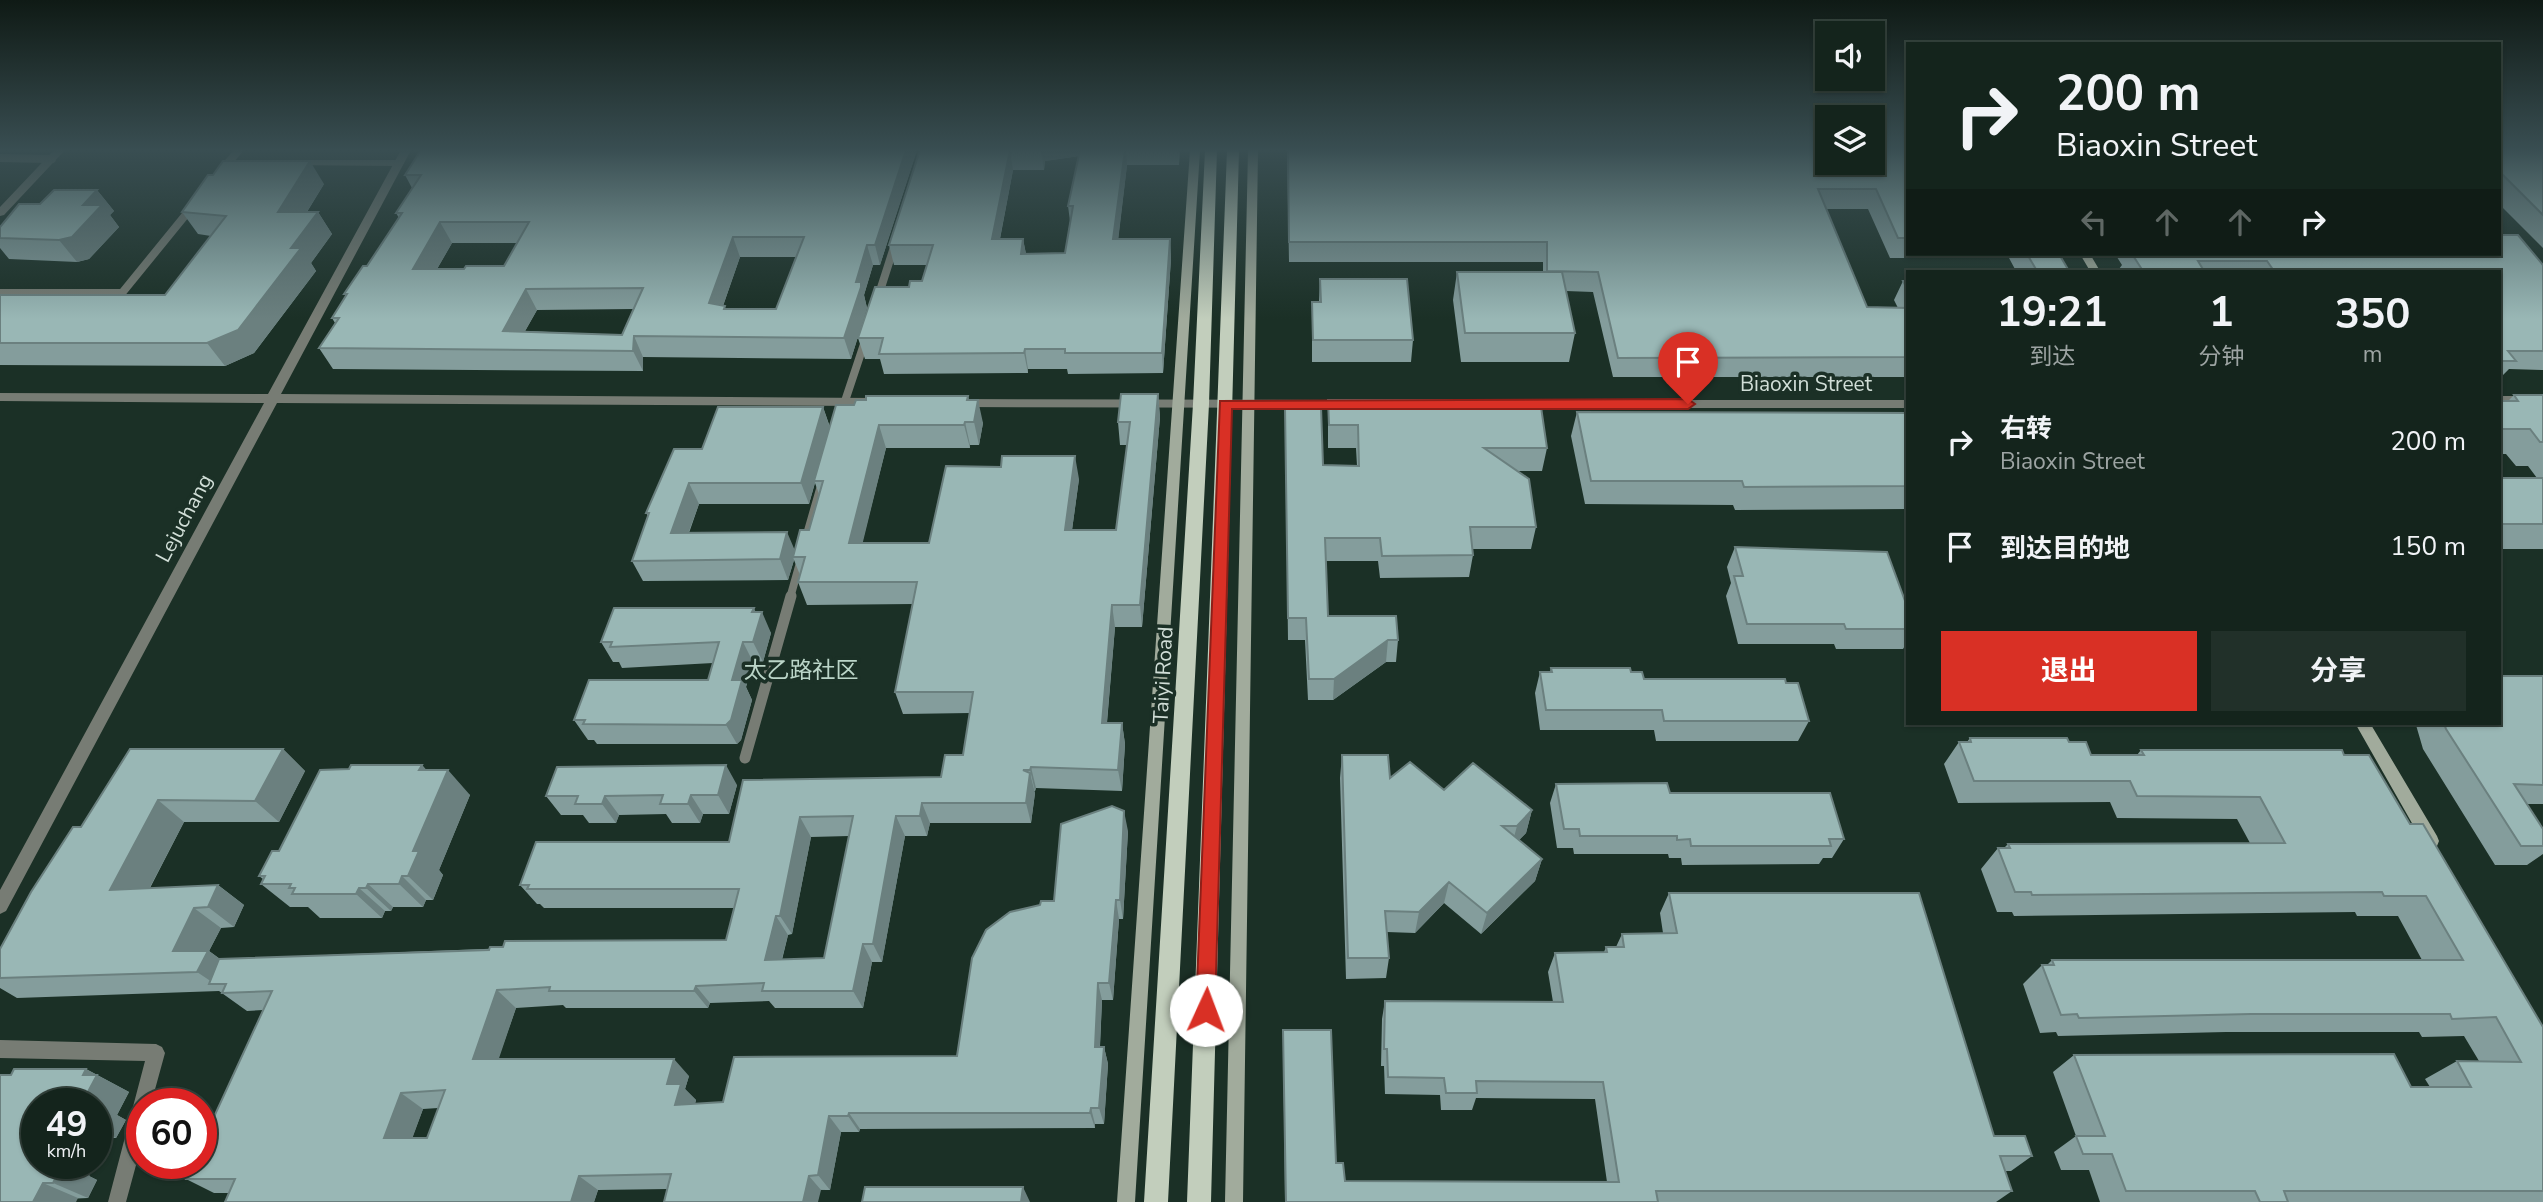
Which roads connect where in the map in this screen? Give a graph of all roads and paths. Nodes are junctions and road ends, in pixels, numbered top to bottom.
1 (193, 206) edge
2 (376, 206) edge
3 (1192, 206) edge
4 (1209, 206) edge
5 (1231, 206) edge
6 (1252, 206) edge
7 (900, 229) edge
8 (0, 293) edge
9 (875, 307) edge
10 (867, 333) edge
11 (0, 397) edge
12 (273, 398) junction
13 (2501, 400) edge
14 (2543, 400) edge
15 (886, 402) edge
16 (942, 402) edge
17 (1180, 404) junction
18 (1201, 404) junction
19 (1358, 404) edge
20 (1509, 404) edge
21 (1906, 404) edge
22 (1225, 405) junction
23 (1248, 405) junction
24 (842, 409) junction
25 (826, 468) edge
26 (2363, 725) edge
27 (745, 758) dead end
28 (2438, 854) edge
29 (0, 906) edge
30 (0, 1049) edge
31 (147, 1088) edge
32 (126, 1167) edge
33 (117, 1202) edge
34 (1126, 1202) edge
35 (1156, 1202) edge
36 (1199, 1202) edge
37 (1234, 1202) edge

1 - 8 lane
2 - 12 street, Lejuchang
3 - 17 main road
4 - 18 main road, Taiyi Road
5 - 22 main road
6 - 23 main road
7 - 9 lane
10 - 24 lane
11 - 12 street
12 - 24 street
12 - 29 street, Lejuchang
13 - 14 street
15 - 24 street
16 - 17 street
17 - 18 street
17 - 34 main road
18 - 22 street
18 - 35 main road, Taiyi Road
19 - 23 street
20 - 21 street, Biaoxin Street
22 - 23 street
22 - 36 main road
23 - 37 main road
25 - 27 lane
26 - 28 main road
30 - 31 street
32 - 33 street

